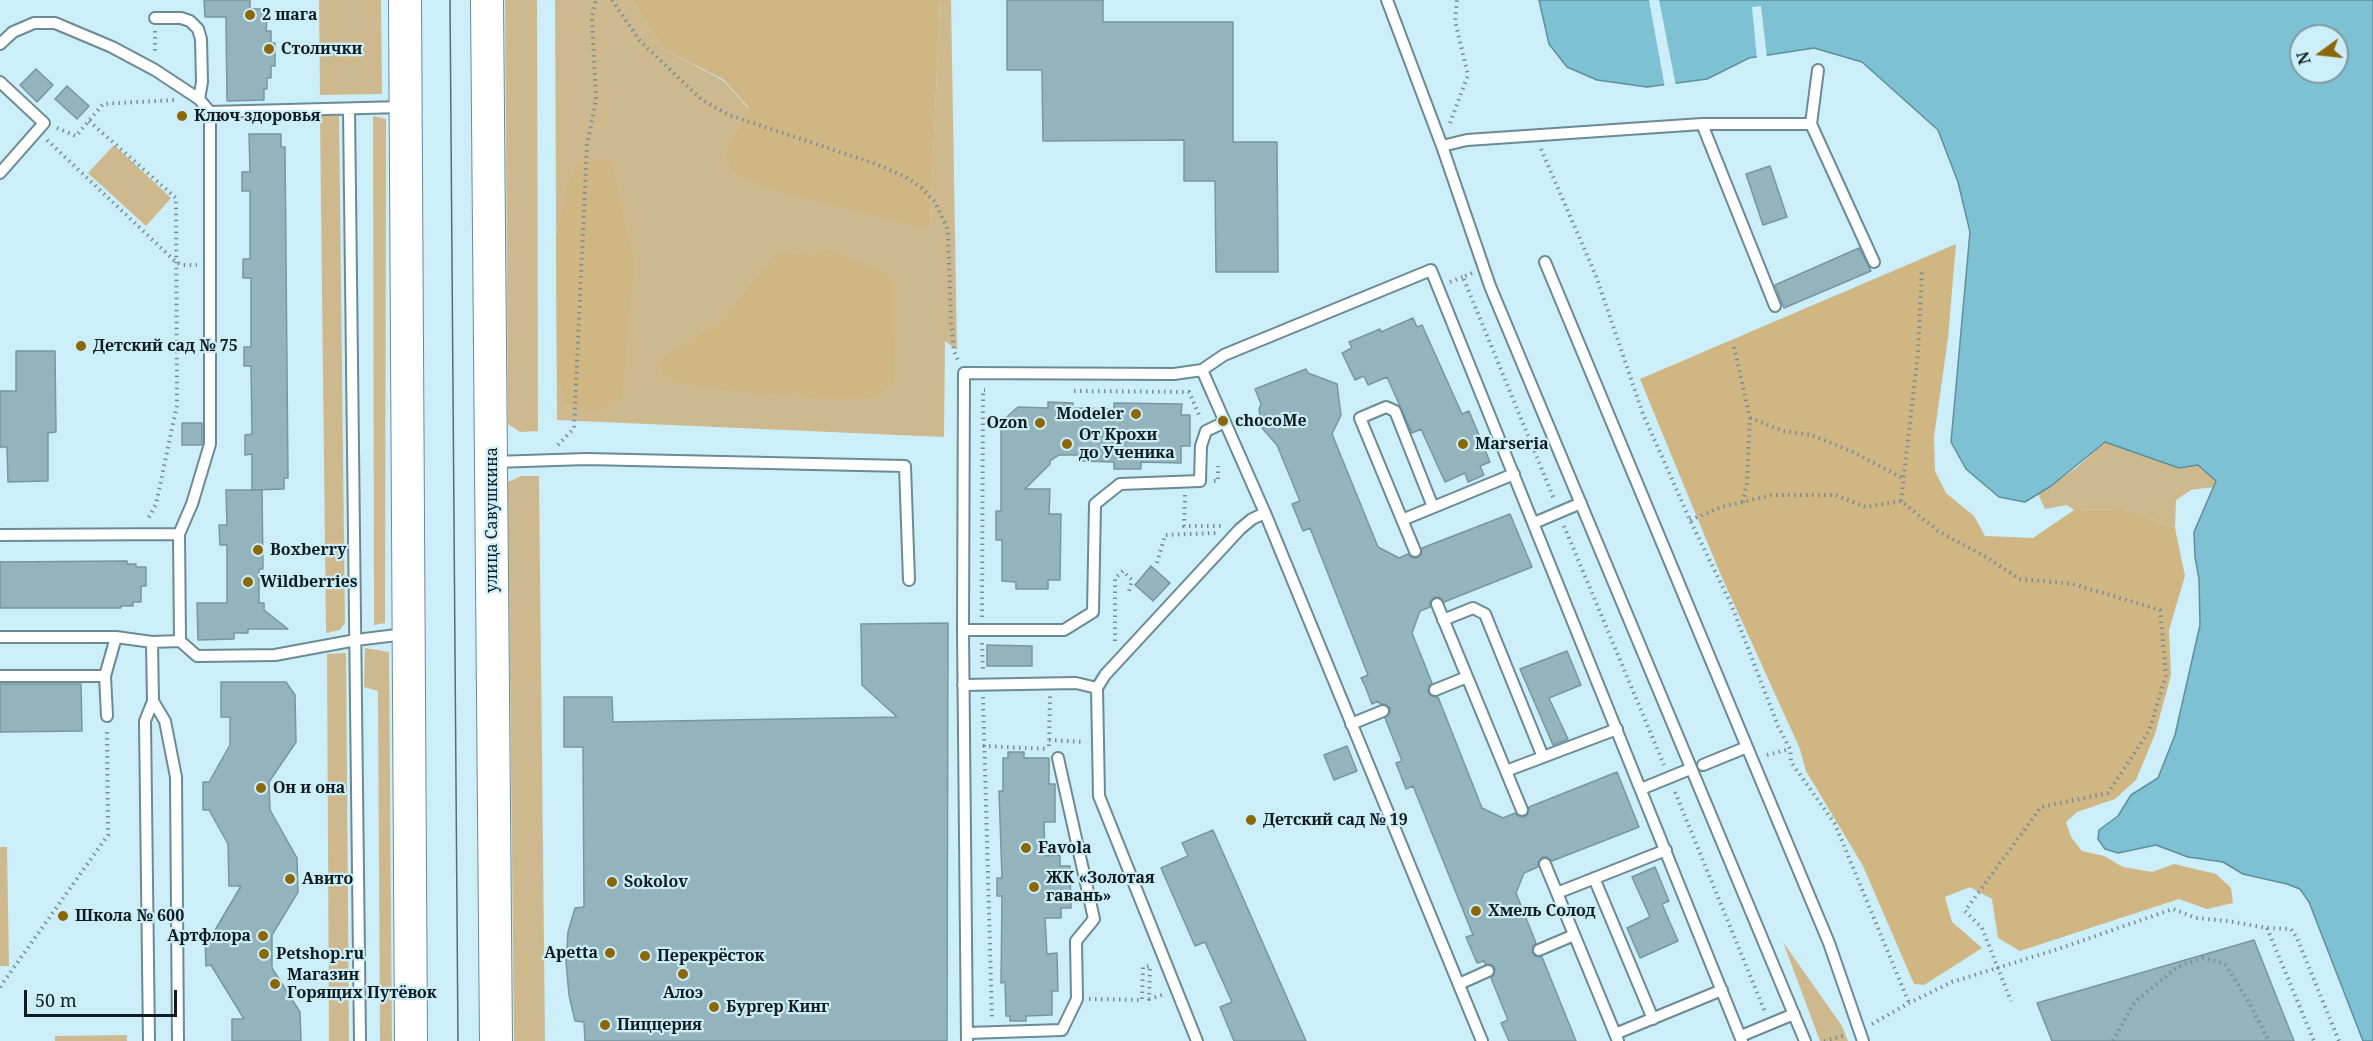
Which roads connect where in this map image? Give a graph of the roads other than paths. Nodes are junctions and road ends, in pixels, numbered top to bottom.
1 (405, 0) edge
2 (487, 0) edge
3 (1388, 0) edge
4 (155, 18) dead end
5 (0, 44) edge
6 (1818, 70) dead end
7 (0, 82) edge
8 (199, 99) junction
9 (405, 107) junction
10 (349, 108) junction
11 (210, 112) junction
12 (1702, 124) junction
13 (1811, 124) junction
14 (1442, 146) junction
15 (0, 173) edge
16 (1545, 262) dead end
17 (1874, 262) dead end
18 (1775, 306) dead end
19 (1202, 370) junction
20 (1225, 422) junction
21 (491, 462) junction
22 (1514, 474) junction
23 (1581, 502) junction
24 (1433, 507) junction
25 (1265, 513) junction
26 (1402, 520) junction
27 (1534, 524) junction
28 (179, 534) junction
29 (0, 535) edge
30 (1415, 551) dead end
31 (909, 580) dead end
32 (1437, 604) dead end
33 (1443, 620) junction
34 (963, 630) junction
35 (409, 633) junction
36 (0, 637) edge
37 (116, 637) junction
38 (356, 640) junction
39 (180, 641) junction
40 (152, 642) junction
41 (0, 676) edge
42 (105, 676) junction
43 (1467, 677) junction
44 (963, 685) junction
45 (1097, 688) junction
46 (1435, 690) dead end
47 (153, 701) junction
48 (1383, 711) dead end
49 (107, 716) road end
50 (1351, 724) junction
51 (1617, 729) junction
52 (1747, 747) junction
53 (1543, 757) junction
54 (1058, 758) dead end
55 (1702, 765) dead end
56 (1690, 770) junction
57 (1506, 771) junction
58 (1641, 789) junction
59 (1522, 810) dead end
60 (1666, 850) junction
61 (1545, 864) dead end
62 (1594, 878) junction
63 (1557, 893) junction
64 (1574, 935) junction
65 (1539, 950) dead end
66 (1488, 971) dead end
67 (1459, 984) junction
68 (1722, 990) junction
69 (1794, 1014) junction
70 (1653, 1019) junction
71 (1861, 1036) edge
72 (967, 1037) edge
73 (1617, 1038) edge
74 (1742, 1039) edge
75 (149, 1041) edge
76 (178, 1041) edge
77 (360, 1041) edge
78 (411, 1041) edge
79 (496, 1041) edge
80 (1197, 1041) edge
81 (1482, 1041) edge
82 (1804, 1041) edge

1 - 9 main road
2 - 21 main road, улица Савушкина
3 - 14 lane
4 - 8 lane
5 - 8 lane
6 - 13 lane
7 - 15 lane
8 - 11 lane
9 - 10 lane
9 - 35 main road
10 - 11 lane
10 - 38 lane
11 - 28 lane
12 - 13 lane
12 - 14 lane
12 - 18 lane
13 - 17 lane
14 - 23 lane
16 - 52 lane
19 - 20 lane
19 - 22 lane
19 - 34 lane
20 - 25 lane
20 - 34 lane
21 - 31 lane
21 - 79 main road, улица Савушкина
22 - 24 lane
22 - 27 lane
23 - 27 lane
23 - 56 lane
24 - 26 lane
24 - 26 lane
25 - 45 lane
25 - 50 lane
26 - 30 lane
27 - 51 lane
28 - 29 lane
28 - 39 lane
32 - 33 lane
33 - 43 lane
33 - 53 lane
34 - 44 lane
35 - 38 lane
35 - 78 main road
36 - 37 lane
37 - 40 lane
37 - 42 lane
38 - 39 lane
38 - 77 lane
39 - 40 lane
40 - 47 lane
41 - 42 lane
42 - 49 lane
43 - 46 lane
43 - 57 lane
44 - 45 lane
44 - 72 lane
45 - 80 lane
47 - 75 lane
47 - 76 lane
48 - 50 lane
50 - 67 lane
51 - 53 lane
51 - 58 lane
52 - 55 lane
52 - 71 lane
53 - 57 lane
54 - 72 lane
56 - 58 lane
56 - 69 lane
57 - 59 lane
58 - 60 lane
60 - 62 lane
60 - 68 lane
61 - 63 lane
62 - 63 lane
62 - 70 lane
63 - 64 lane
64 - 65 lane
64 - 73 lane
66 - 67 lane
67 - 81 lane
68 - 70 lane
68 - 74 lane
69 - 74 lane
69 - 82 lane
70 - 73 lane

